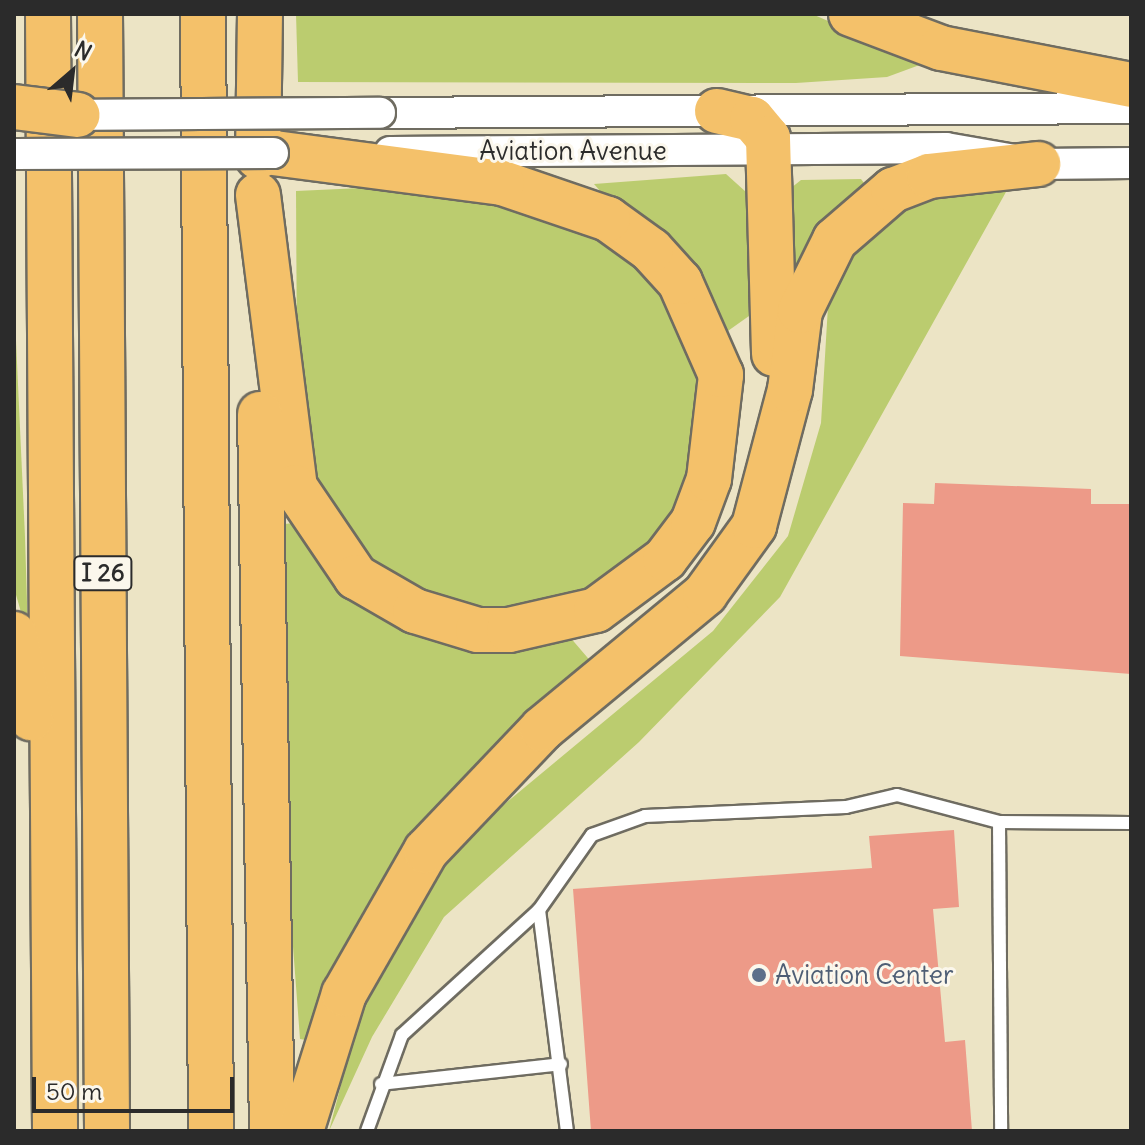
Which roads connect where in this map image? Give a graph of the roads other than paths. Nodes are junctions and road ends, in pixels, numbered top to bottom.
1 (45, 14) edge
2 (100, 14) edge
3 (203, 14) edge
4 (260, 14) edge
5 (851, 14) edge
6 (1131, 85) edge
7 (14, 107) edge
8 (1131, 108) edge
9 (717, 111) junction
10 (78, 115) junction
11 (14, 116) edge
12 (770, 150) junction
13 (273, 153) joint
14 (14, 154) edge
15 (379, 160) junction
16 (1131, 163) edge
17 (1038, 164) junction
18 (258, 195) junction
19 (777, 437) junction
20 (14, 634) edge
21 (999, 822) junction
22 (1131, 823) edge
23 (539, 910) junction
24 (53, 934) junction
25 (561, 1064) junction
26 (381, 1084) junction
27 (55, 1131) edge
28 (107, 1131) edge
29 (211, 1131) edge
30 (272, 1131) edge
31 (301, 1131) edge
32 (367, 1131) edge
33 (567, 1131) edge
34 (1001, 1131) edge

1 - 24 highway
2 - 28 highway, I 26
3 - 29 highway
4 - 18 highway
5 - 6 highway
7 - 10 highway, bridge
8 - 9 street, Aviation Avenue
9 - 10 street, Aviation Avenue, bridge
9 - 12 highway
10 - 11 street, Aviation Avenue, bridge
12 - 15 street, Aviation Avenue
12 - 17 street, Aviation Avenue
12 - 19 highway
13 - 14 street, bridge
13 - 15 highway
15 - 18 highway
16 - 17 street, Aviation Avenue
17 - 19 highway
18 - 30 highway
19 - 31 highway
20 - 24 highway
21 - 22 lane
21 - 23 lane
21 - 34 lane
23 - 25 lane
23 - 26 lane
24 - 27 highway
25 - 26 lane
25 - 33 lane
26 - 32 lane

